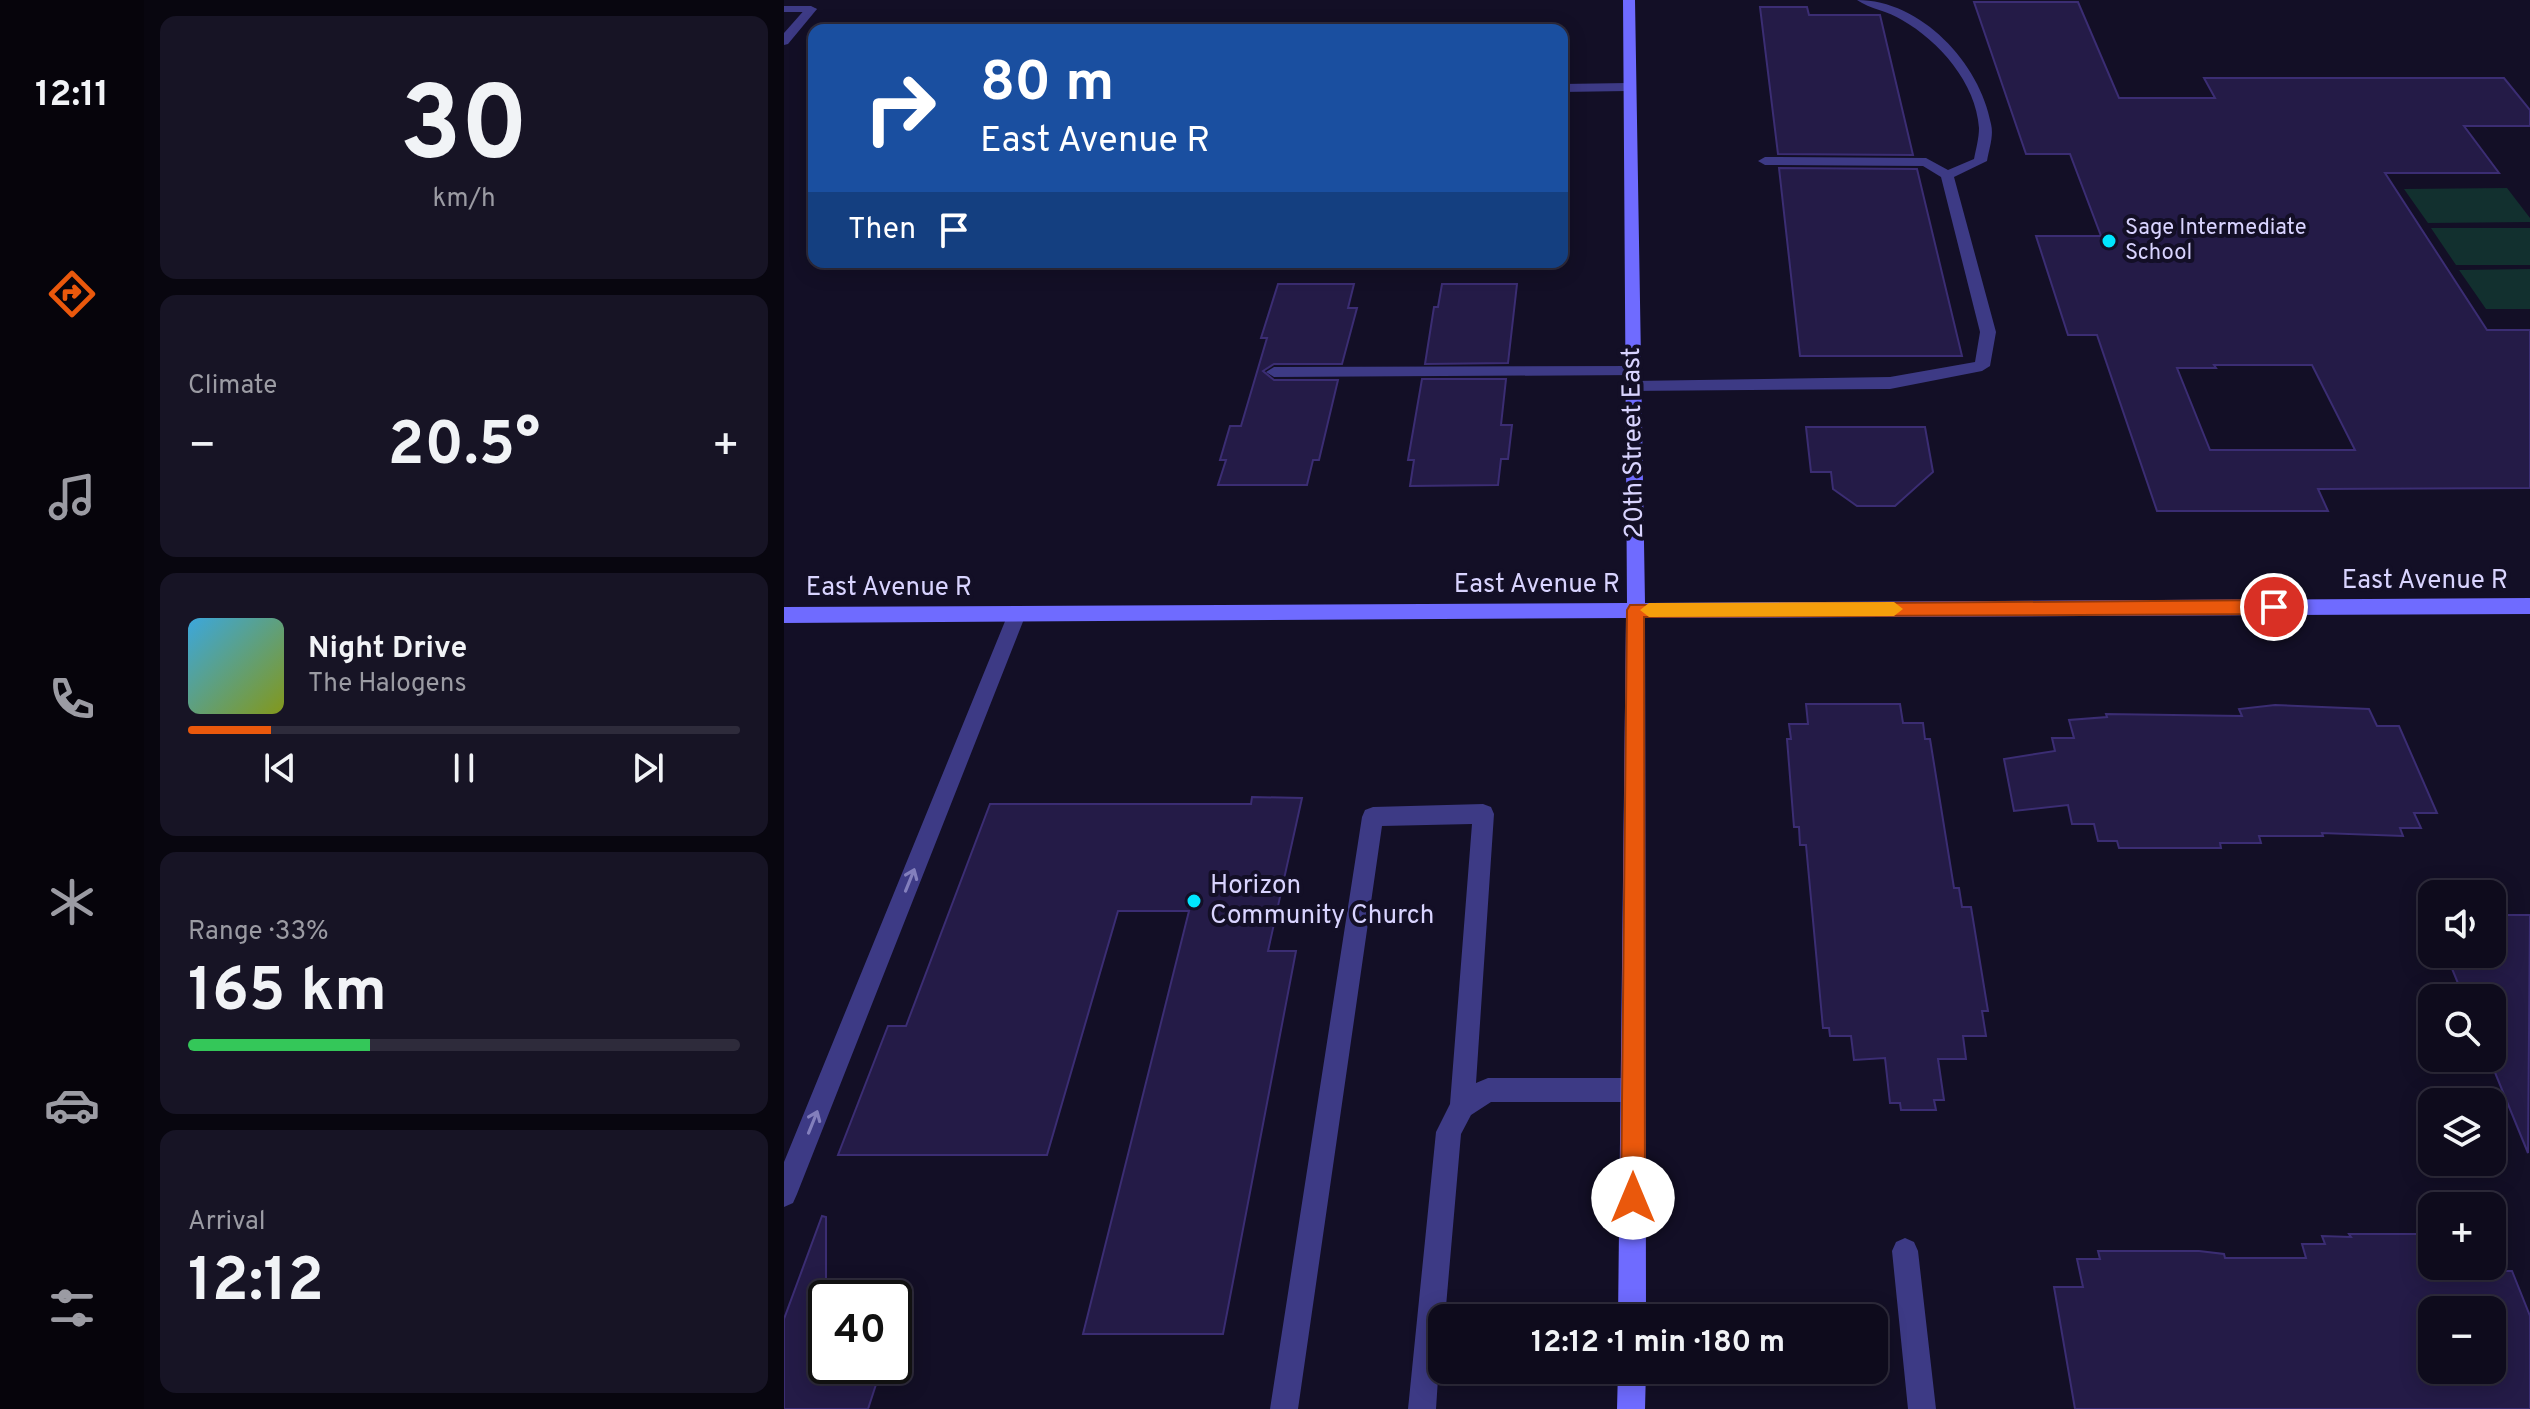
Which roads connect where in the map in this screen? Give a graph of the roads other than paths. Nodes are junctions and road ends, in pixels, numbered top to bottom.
1 (1629, 0) edge
2 (1863, 0) edge
3 (784, 9) edge
4 (784, 41) edge
5 (1628, 87) junction
6 (1568, 88) edge
7 (1765, 161) dead end
8 (1947, 175) junction
9 (1274, 372) dead end
10 (1633, 379) junction
11 (2530, 606) edge
12 (1636, 610) junction
13 (1017, 614) junction
14 (784, 615) edge
15 (1633, 1090) junction
16 (1462, 1106) junction
17 (784, 1194) edge
18 (1905, 1251) dead end
19 (1632, 1304) edge
20 (1632, 1384) edge
21 (1284, 1409) edge
22 (1422, 1409) edge
23 (1631, 1409) edge
24 (1922, 1409) edge

1 - 5 street, 20th Street East
2 - 8 street
3 - 4 street
5 - 6 street
5 - 10 street, 20th Street East
7 - 8 street
8 - 10 street
9 - 10 street
10 - 12 street, 20th Street East
11 - 12 street, East Avenue R
12 - 13 street, East Avenue R
12 - 15 street, 20th Street East
13 - 14 street, East Avenue R
17 -> 13 street
15 - 16 street
15 - 19 street, 20th Street East
16 - 21 street
16 - 22 street
18 - 24 street
20 - 23 street

